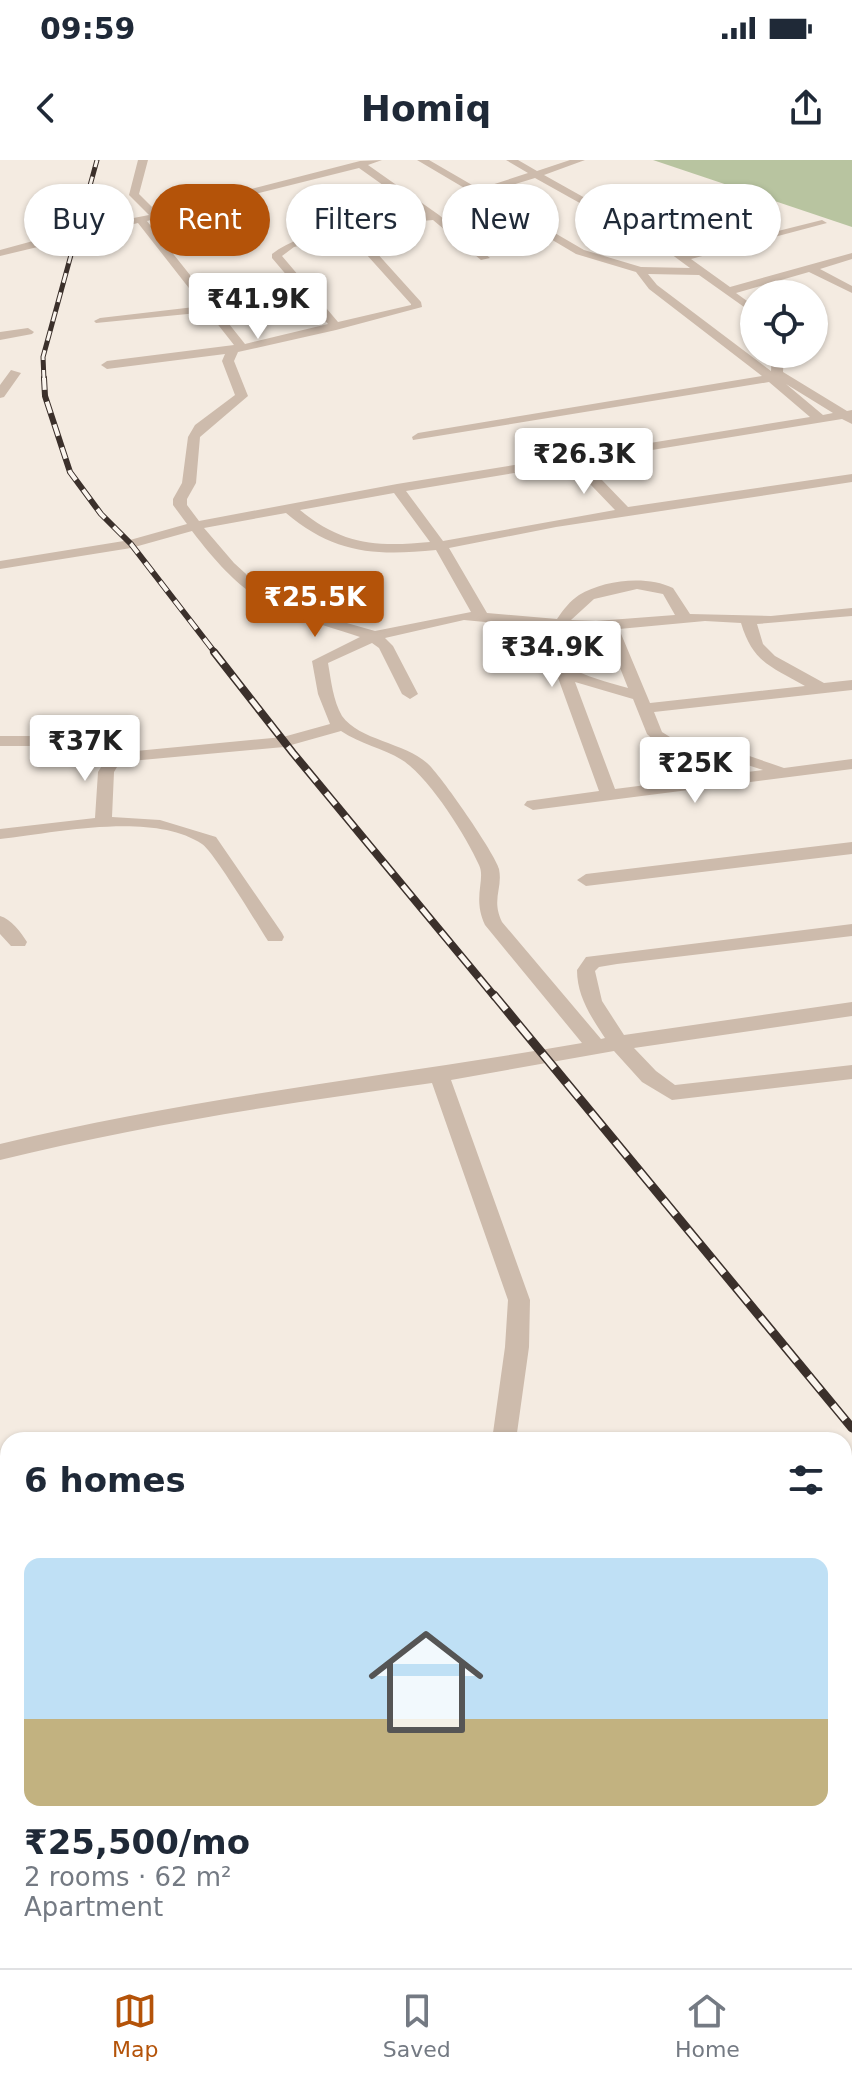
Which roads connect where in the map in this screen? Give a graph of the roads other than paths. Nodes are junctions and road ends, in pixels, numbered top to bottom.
1 (143, 160) edge
2 (377, 160) edge
3 (422, 160) edge
4 (511, 160) edge
5 (580, 160) edge
6 (360, 164) junction
7 (539, 173) junction
8 (462, 184) edge
9 (505, 184) edge
10 (270, 187) edge
11 (150, 210) edge
12 (435, 217) junction
13 (150, 218) edge
14 (426, 218) edge
15 (141, 220) junction
16 (822, 223) dead end
17 (559, 240) edge
18 (286, 248) edge
19 (0, 253) edge
20 (374, 256) edge
21 (852, 256) edge
22 (485, 258) dead end
23 (683, 258) junction
24 (810, 268) junction
25 (640, 270) junction
26 (700, 272) junction
27 (852, 290) edge
28 (726, 292) junction
29 (740, 302) edge
30 (212, 308) junction
31 (100, 321) dead end
32 (336, 327) junction
33 (28, 332) dead end
34 (0, 336) edge
35 (237, 348) junction
36 (107, 365) dead end
37 (777, 368) edge
38 (15, 373) dead end
39 (772, 378) junction
40 (0, 394) edge
41 (851, 416) edge
42 (821, 420) junction
43 (418, 437) dead end
44 (560, 462) junction
45 (852, 478) edge
46 (397, 488) junction
47 (289, 508) junction
48 (626, 513) junction
49 (195, 526) junction
50 (441, 547) junction
51 (0, 565) edge
52 (852, 612) edge
53 (481, 616) junction
54 (684, 618) junction
55 (511, 620) junction
56 (748, 620) junction
57 (560, 624) junction
58 (610, 624) junction
59 (374, 636) junction
60 (564, 673) junction
61 (852, 685) edge
62 (822, 689) junction
63 (410, 694) dead end
64 (643, 702) junction
65 (343, 725) junction
66 (0, 741) edge
67 (115, 758) junction
68 (852, 764) edge
69 (781, 772) junction
70 (609, 796) junction
71 (533, 805) dead end
72 (103, 824) junction
73 (0, 834) edge
74 (852, 848) edge
75 (586, 880) dead end
76 (0, 922) edge
77 (852, 930) edge
78 (275, 937) dead end
79 (18, 942) dead end
80 (852, 1009) edge
81 (619, 1043) junction
82 (596, 1046) junction
83 (852, 1072) edge
84 (439, 1075) junction
85 (0, 1152) edge
86 (505, 1432) edge

1 - 11 street
2 - 6 street
3 - 8 street
4 - 7 street
5 - 7 street
6 - 10 street
6 - 12 street
7 - 9 street
7 - 23 street
12 - 14 street
12 - 22 street
13 - 15 street
15 - 19 street
15 - 30 street
16 - 23 street
17 - 25 street
18 - 32 street
20 - 32 street
21 - 24 street
23 - 26 street
24 - 27 street
24 - 28 street
25 - 26 street
25 - 39 street
26 - 28 street
28 - 29 street
30 - 31 street
30 - 35 street
32 - 35 street
33 - 34 street
35 - 36 street
35 - 49 street
37 - 41 street
38 - 40 street
39 - 42 street
39 - 43 street
41 - 42 street
42 - 44 street
44 - 46 street
44 - 48 street
45 - 48 street
46 - 47 street
46 - 50 street
47 - 49 street
47 - 50 street
48 - 50 street
49 - 51 street
49 - 59 street
50 - 53 street
52 - 56 street
53 - 55 street
53 - 59 street
54 - 56 street
54 - 57 street
54 - 58 street
55 - 57 street
55 - 60 street
56 - 62 street
57 - 58 street
58 - 64 street
59 - 63 street
59 - 65 street
60 - 64 street
60 - 70 street
61 - 62 street
62 - 64 street
64 - 69 street
65 - 67 street
65 - 82 street
66 - 67 street
67 - 72 street
68 - 69 street
69 - 70 street
70 - 71 street
72 - 73 street
72 - 78 street
74 - 75 street
76 - 79 street
77 - 81 street
80 - 81 street
81 - 82 street
81 - 83 street
82 - 84 street
84 - 85 street
84 - 86 street

